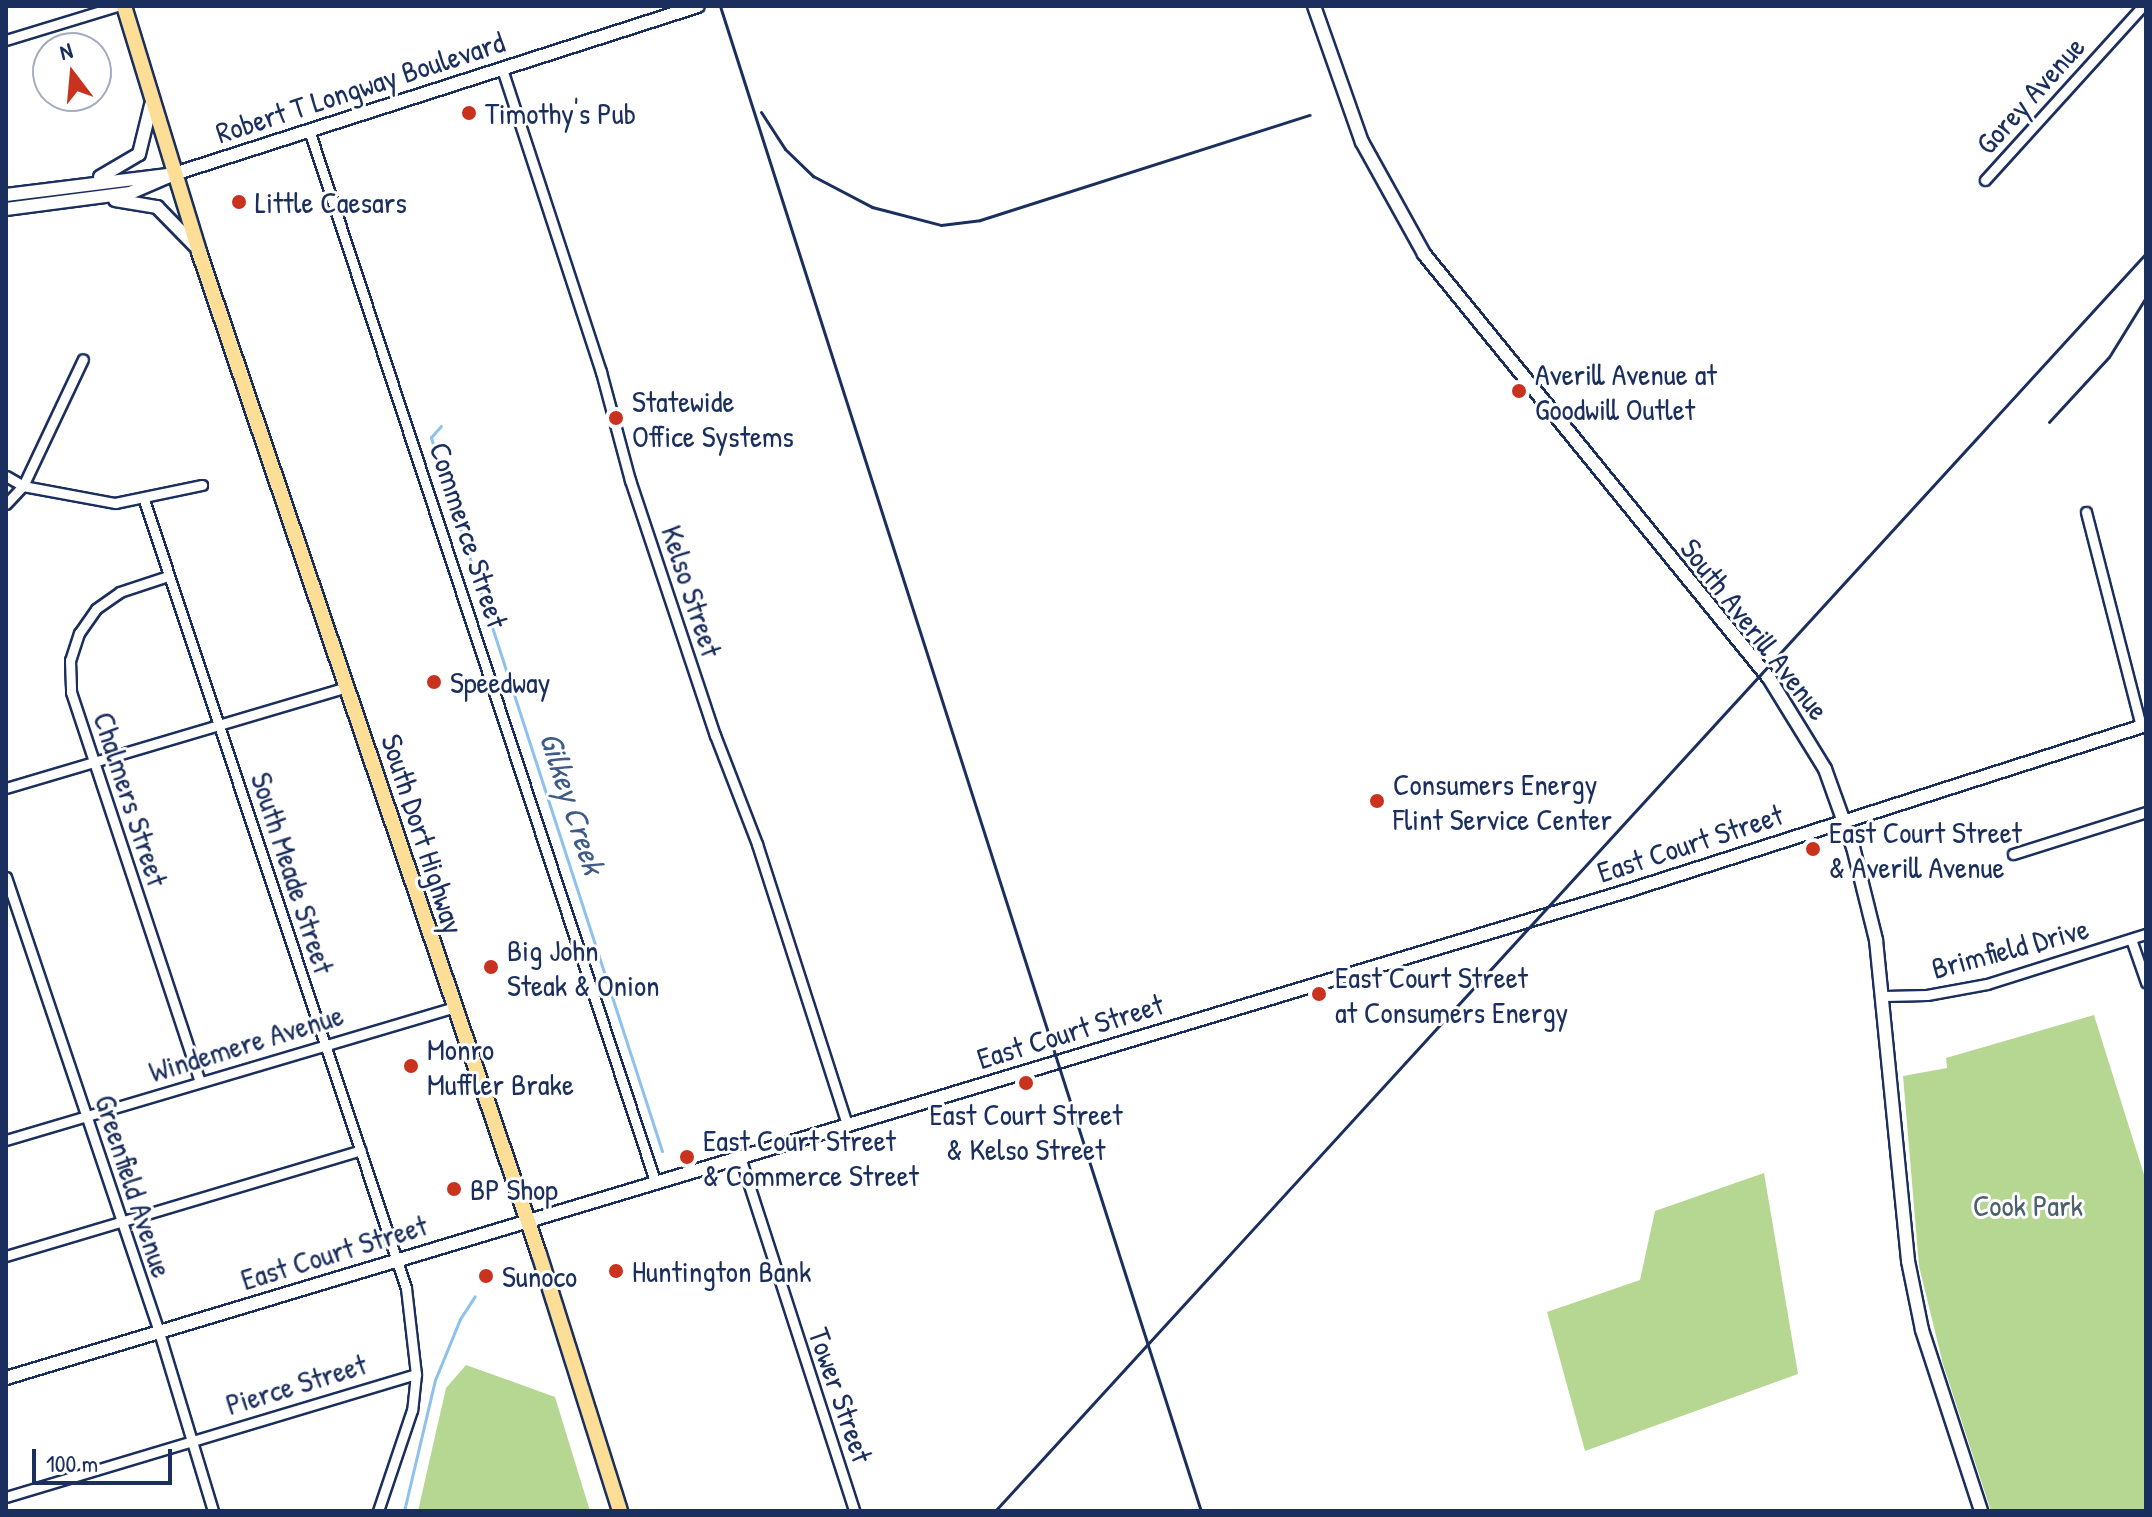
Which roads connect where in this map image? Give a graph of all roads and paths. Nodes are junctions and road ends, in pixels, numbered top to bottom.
1 (117, 6) edge
2 (124, 6) edge
3 (698, 6) edge
4 (1314, 6) edge
5 (2143, 6) edge
6 (6, 40) edge
7 (502, 69) junction
8 (150, 97) junction
9 (310, 133) junction
10 (174, 174) junction
11 (1985, 180) dead end
12 (68, 188) junction
13 (6, 195) edge
14 (104, 198) junction
15 (6, 209) edge
16 (199, 252) junction
17 (83, 359) dead end
18 (6, 476) edge
19 (202, 485) dead end
20 (23, 486) junction
21 (144, 500) junction
22 (6, 504) edge
23 (2086, 512) dead end
24 (168, 576) junction
25 (347, 687) junction
26 (218, 725) junction
27 (2144, 726) edge
28 (93, 762) junction
29 (6, 788) edge
30 (2146, 812) edge
31 (1845, 821) junction
32 (2013, 854) dead end
33 (6, 877) edge
34 (2146, 934) edge
35 (2131, 939) junction
36 (2146, 982) edge
37 (1885, 996) junction
38 (454, 1007) junction
39 (326, 1045) junction
40 (200, 1081) junction
41 (87, 1116) junction
42 (847, 1124) junction
43 (6, 1140) edge
44 (361, 1150) junction
45 (740, 1157) junction
46 (655, 1181) junction
47 (121, 1221) junction
48 (528, 1222) junction
49 (6, 1256) edge
50 (397, 1260) junction
51 (159, 1332) junction
52 (416, 1374) junction
53 (6, 1378) edge
54 (192, 1440) junction
55 (6, 1497) edge
56 (213, 1511) edge
57 (378, 1511) edge
58 (620, 1511) edge
59 (854, 1511) edge
60 (1981, 1511) edge

1 - 6 street
2 - 8 main road, South Dort Highway
3 - 7 street, Robert T Longway Boulevard
4 - 31 street, South Averill Avenue
5 - 11 street, Gorey Avenue
7 - 9 street, Robert T Longway Boulevard
7 - 42 street, Kelso Street
8 - 10 main road, South Dort Highway
8 - 12 street
9 - 10 street, Robert T Longway Boulevard
9 - 46 street, Commerce Street
10 - 12 street, Robert T Longway Boulevard
10 - 14 street, Robert T Longway Boulevard
10 - 16 main road, South Dort Highway
12 - 13 street, Robert T Longway Boulevard
14 - 15 street, Robert T Longway Boulevard
14 - 16 street
16 - 25 main road, South Dort Highway
17 - 20 street
18 - 20 street
19 - 21 street
20 - 21 street
20 - 22 street
21 - 24 street, South Meade Street
23 - 27 street
24 - 26 street, South Meade Street
24 - 28 street, Chalmers Street
25 - 26 street
25 - 38 main road, South Dort Highway
26 - 28 street
26 - 39 street, South Meade Street
27 - 31 street, East Court Street
28 - 29 street
28 - 40 street, Chalmers Street
30 - 32 street
31 - 37 street, South Averill Avenue
31 - 42 street, East Court Street
33 - 41 street, Greenfield Avenue
34 - 35 street, Brimfield Drive
35 - 36 street
35 - 37 street, Brimfield Drive
37 - 60 street, South Averill Avenue
38 - 39 street, Windemere Avenue
38 - 48 main road, South Dort Highway
39 - 40 street, Windemere Avenue
39 - 44 street, South Meade Street
40 - 41 street, Windemere Avenue
41 - 43 street, Windemere Avenue
41 - 47 street, Greenfield Avenue
42 - 45 street, East Court Street
44 - 47 street
44 - 50 street, South Meade Street
45 - 46 street, East Court Street
45 - 59 street, Tower Street
46 - 48 street, East Court Street
47 - 49 street
47 - 51 street, Greenfield Avenue
48 - 50 street, East Court Street
48 - 58 main road, South Dort Highway
50 - 51 street, East Court Street
50 - 52 street, South Meade Street
51 - 53 street, East Court Street
51 - 54 street, Greenfield Avenue
52 - 54 street, Pierce Street
52 - 57 street, South Meade Street
54 - 55 street, Pierce Street
54 - 56 street, Greenfield Avenue

